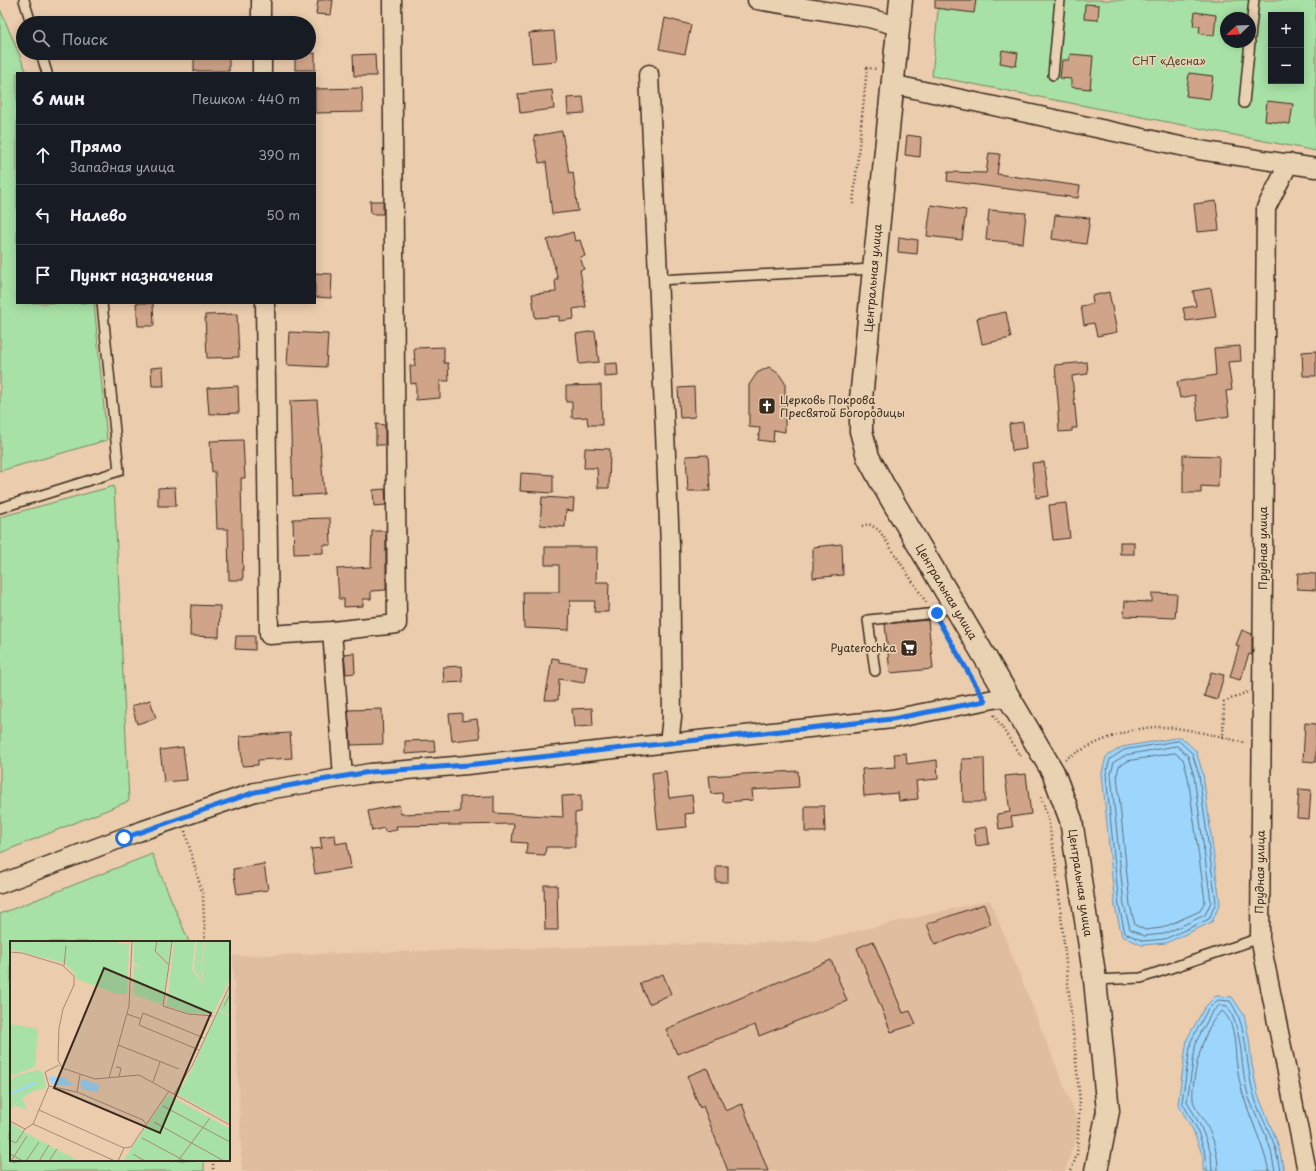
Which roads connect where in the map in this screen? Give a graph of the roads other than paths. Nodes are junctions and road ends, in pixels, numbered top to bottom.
1 (24, 0) edge
2 (261, 0) edge
3 (392, 0) edge
4 (758, 0) edge
5 (901, 0) edge
6 (1060, 0) edge
7 (1254, 0) edge
8 (1253, 12) edge
9 (29, 16) edge
10 (261, 16) edge
11 (898, 26) junction
12 (1249, 48) edge
13 (43, 60) edge
14 (262, 60) edge
15 (48, 72) edge
16 (262, 72) edge
17 (649, 74) dead end
18 (1053, 75) dead end
19 (891, 84) junction
20 (1244, 103) dead end
21 (1289, 163) junction
22 (1316, 168) edge
23 (874, 268) junction
24 (658, 280) junction
25 (102, 304) edge
26 (265, 304) edge
27 (0, 508) edge
28 (954, 604) junction
29 (332, 631) junction
30 (875, 671) dead end
31 (1009, 696) junction
32 (669, 743) junction
33 (343, 776) junction
34 (0, 884) edge
35 (1260, 938) junction
36 (1095, 980) junction
37 (1096, 1171) edge
38 (1307, 1171) edge

1 - 9 lane
2 - 10 street
3 - 29 street
4 - 11 street
5 - 11 street, Центральная улица
6 - 18 lane
7 - 8 lane
11 - 19 street, Центральная улица
12 - 20 lane
13 - 15 lane
14 - 16 street
17 - 24 street
19 - 21 street
19 - 23 street, Центральная улица
21 - 22 street
21 - 35 street, Прудная улица
23 - 24 lane
23 - 28 street, Центральная улица
24 - 32 street
25 - 27 lane
26 - 29 street
28 - 30 lane
28 - 31 street, Центральная улица
29 - 33 street
31 - 32 street
31 - 36 street, Центральная улица
32 - 33 street
33 - 34 street
35 - 36 lane
35 - 38 street, Прудная улица
36 - 37 street, Центральная улица

